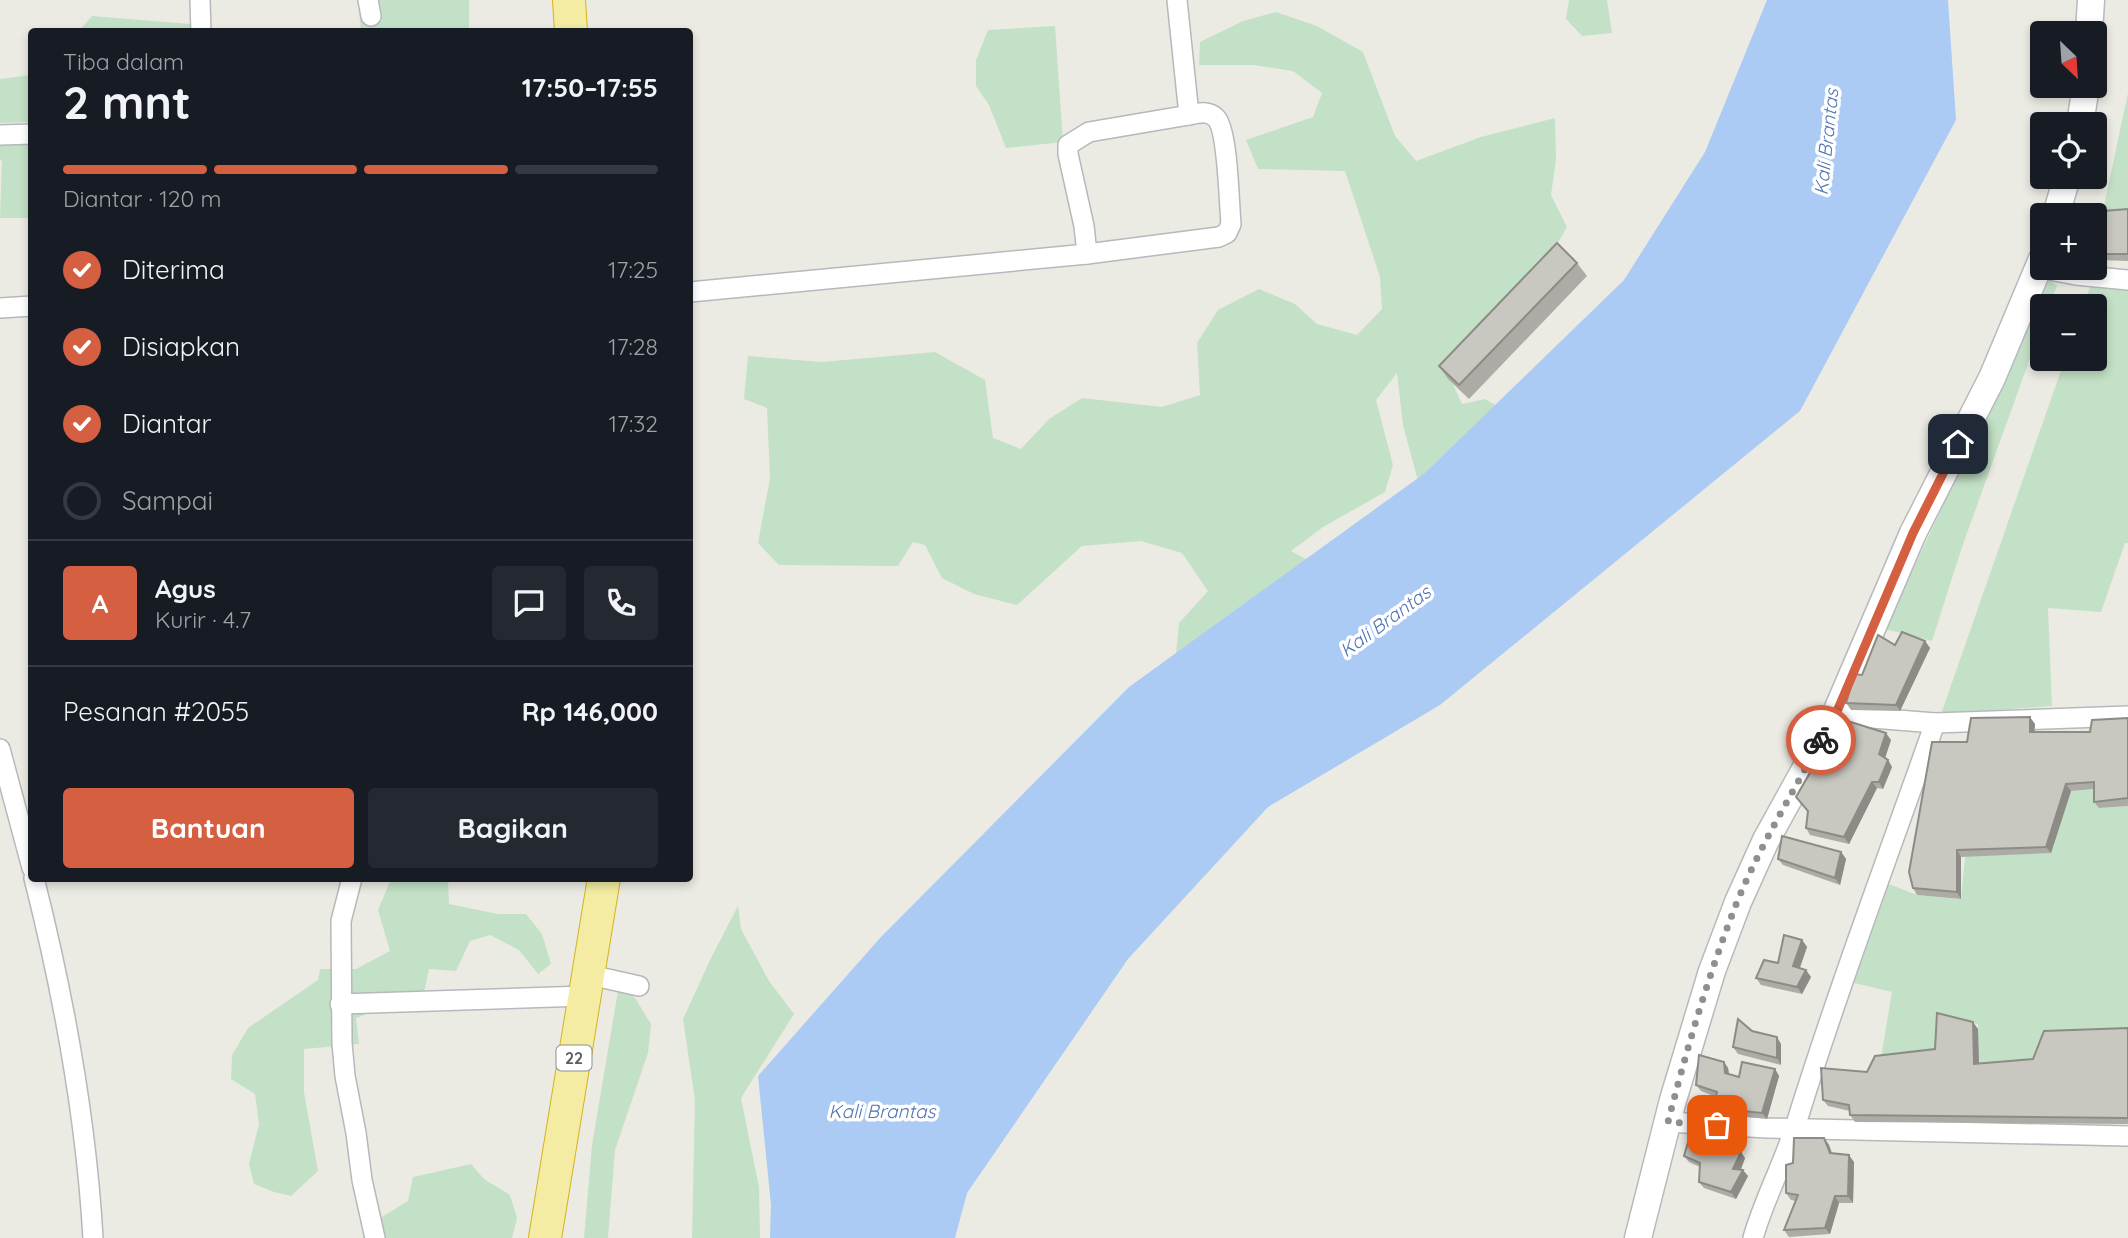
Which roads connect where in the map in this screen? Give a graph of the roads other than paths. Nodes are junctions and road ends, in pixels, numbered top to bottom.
1 (200, 0) edge
2 (569, 0) edge
3 (1177, 0) edge
4 (2091, 0) edge
5 (2090, 21) edge
6 (201, 28) edge
7 (571, 28) edge
8 (1189, 115) junction
9 (28, 134) edge
10 (0, 135) edge
11 (1087, 254) junction
12 (2107, 277) edge
13 (2048, 280) edge
14 (2128, 280) edge
15 (693, 292) edge
16 (28, 306) edge
17 (0, 308) edge
18 (1835, 716) junction
19 (2128, 716) edge
20 (1935, 723) junction
21 (0, 749) edge
22 (28, 853) edge
23 (35, 882) edge
24 (351, 882) edge
25 (603, 882) edge
26 (587, 986) junction
27 (639, 986) dead end
28 (340, 1004) junction
29 (1668, 1122) junction
30 (1782, 1128) junction
31 (2128, 1136) edge
32 (93, 1238) edge
33 (375, 1238) edge
34 (545, 1238) edge
35 (1637, 1238) edge
36 (1753, 1238) edge

1 - 6 street
2 - 7 highway
3 - 8 street
4 - 5 main road
8 - 11 street
8 - 11 street
9 - 10 street
11 - 15 street
12 - 14 street
13 - 18 main road
16 - 17 street
18 - 20 street
18 - 29 main road
19 - 20 street
20 - 30 street
21 - 22 street
23 - 32 street
24 - 28 street
25 - 26 highway, 22
26 - 27 street
26 - 28 street
26 - 34 highway, 22
28 - 33 street
29 - 30 street
29 - 35 main road
30 - 31 street
30 - 36 street

